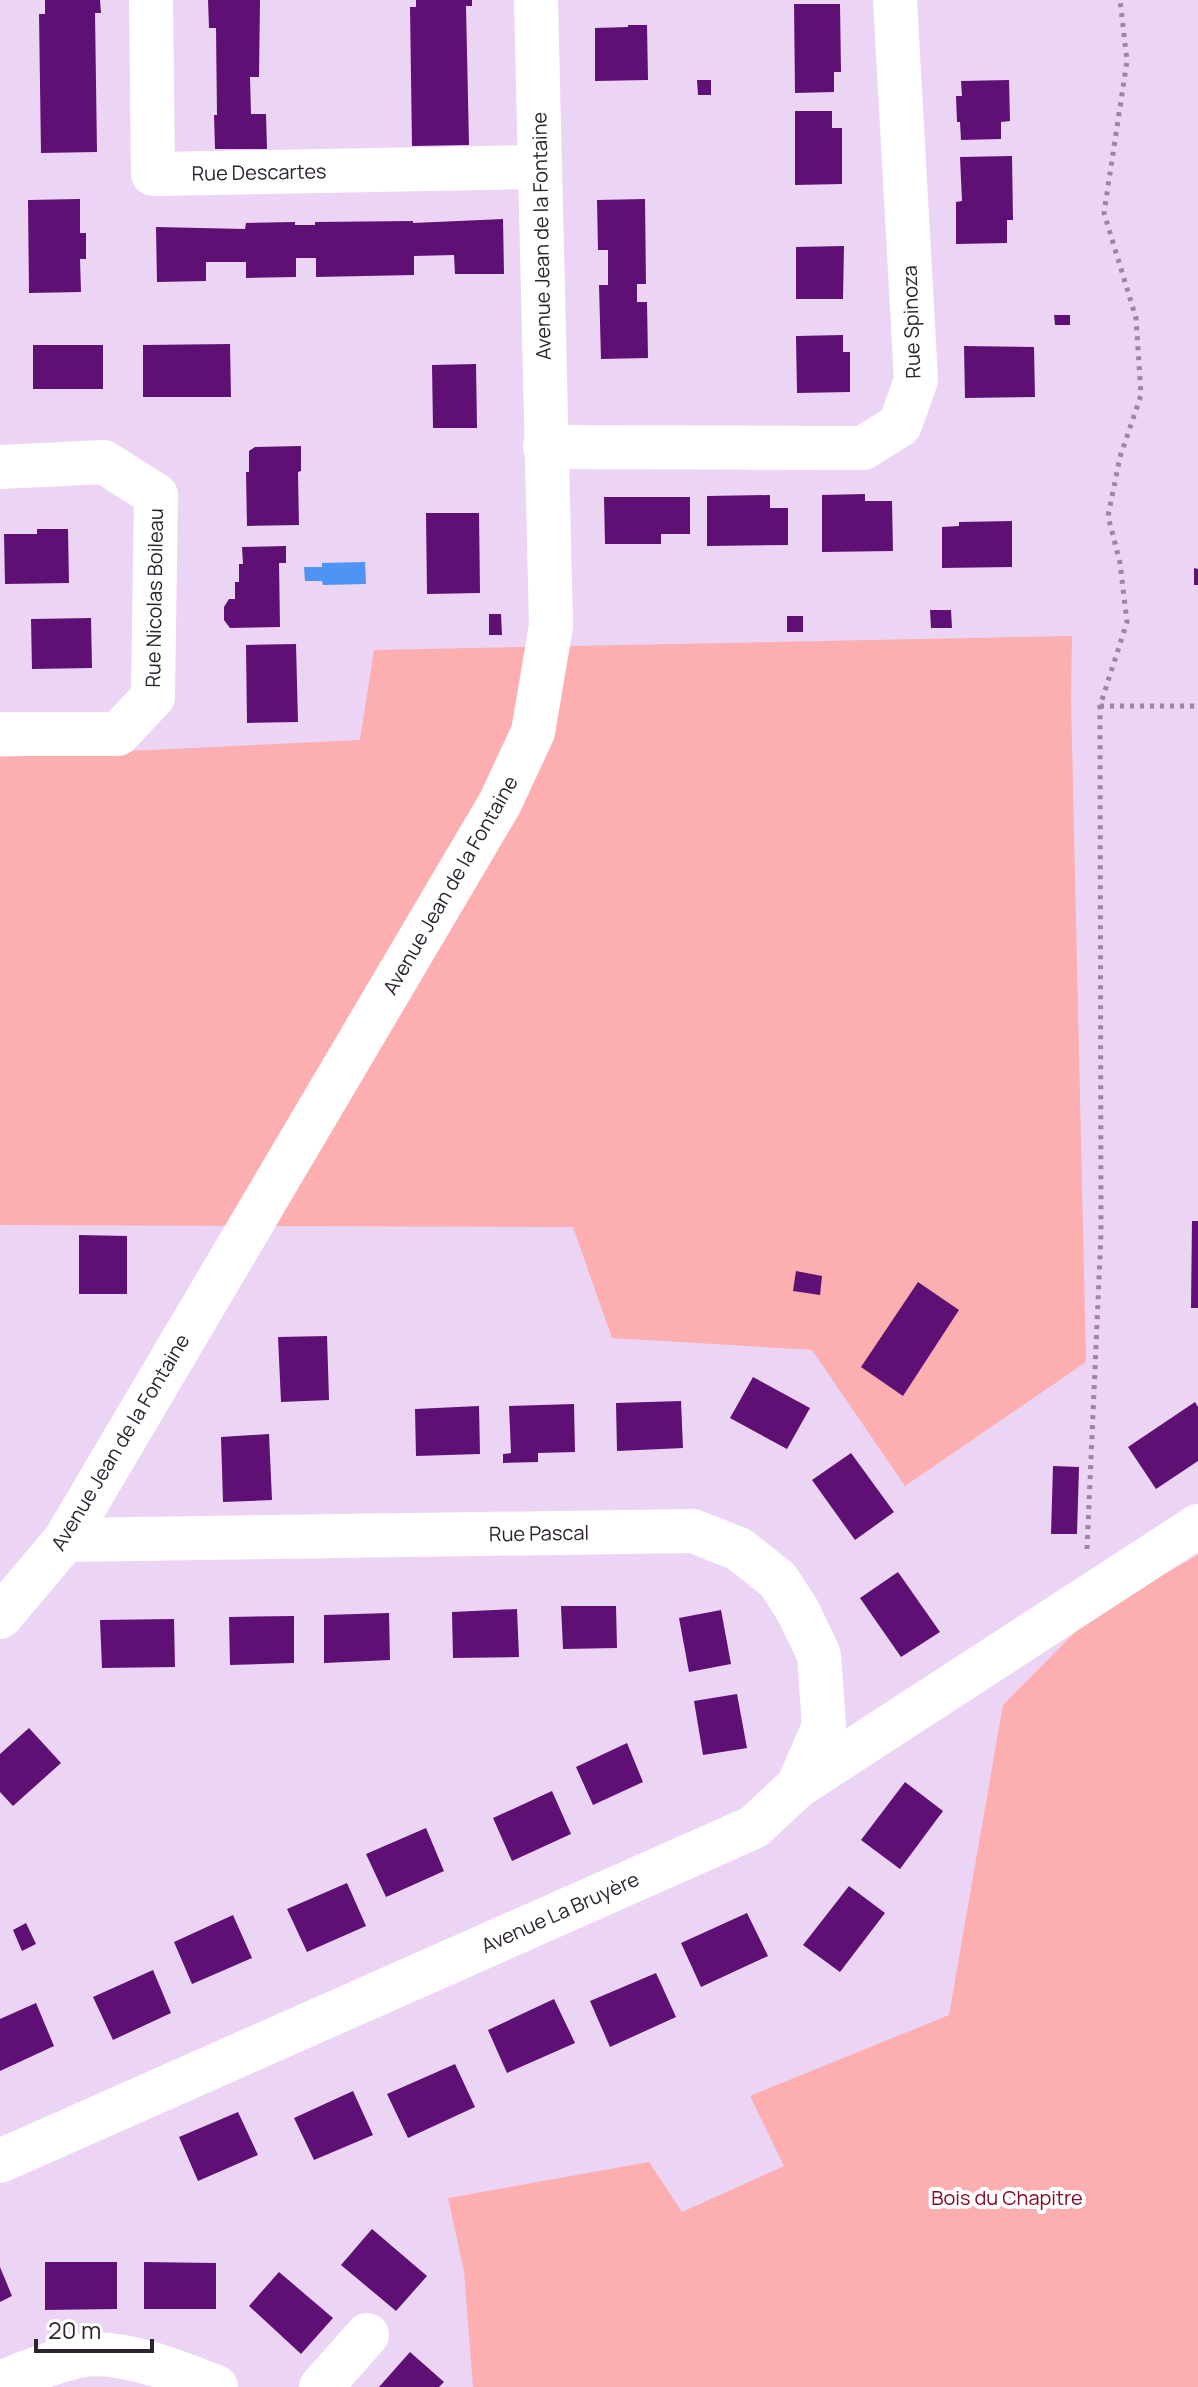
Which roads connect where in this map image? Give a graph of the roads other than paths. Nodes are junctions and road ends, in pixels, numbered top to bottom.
1 (151, 0) edge
2 (536, 0) edge
3 (895, 0) edge
4 (540, 167) junction
5 (545, 447) junction
6 (0, 467) edge
7 (0, 734) edge
8 (1198, 1526) edge
9 (65, 1540) junction
10 (0, 1617) edge
11 (798, 1786) junction
12 (0, 2161) edge
13 (367, 2335) dead end
14 (0, 2383) edge
15 (216, 2387) edge
16 (321, 2387) edge

1 - 4 street, Rue Descartes
2 - 4 street, Avenue Jean de la Fontaine
3 - 5 street, Rue Spinoza
4 - 5 street, Avenue Jean de la Fontaine
5 - 9 street, Avenue Jean de la Fontaine
6 - 7 street, Rue Nicolas Boileau
8 - 11 street, Avenue La Bruyère
9 - 10 street, Avenue Jean de la Fontaine
9 - 11 street, Rue Pascal
11 - 12 street, Avenue La Bruyère
13 - 16 street
14 - 15 street

